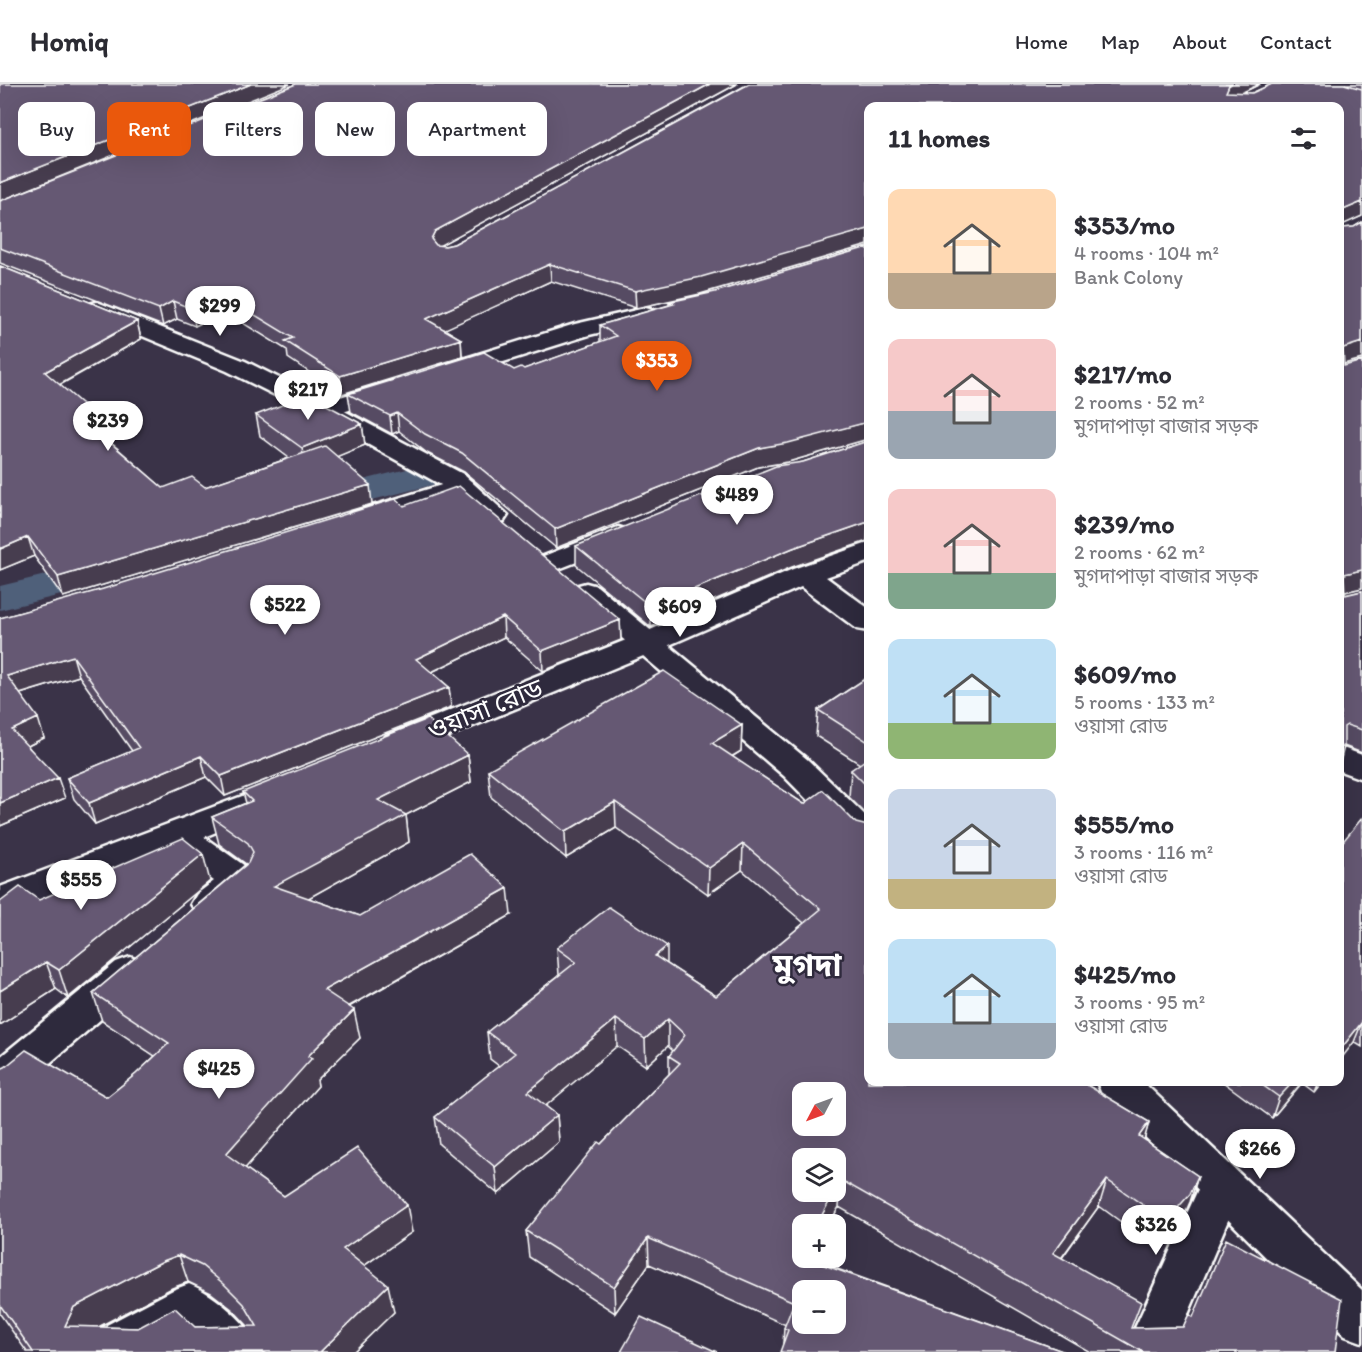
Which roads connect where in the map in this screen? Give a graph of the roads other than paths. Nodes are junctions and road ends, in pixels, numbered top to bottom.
1 (74, 299) edge
2 (672, 309) edge
3 (324, 410) junction
4 (457, 484) junction
5 (336, 526) edge
6 (638, 527) edge
7 (533, 548) junction
8 (864, 553) edge
9 (804, 575) junction
10 (864, 619) edge
11 (647, 643) junction
12 (374, 755) edge
13 (1344, 760) edge
14 (1362, 768) edge
15 (286, 790) edge
16 (176, 835) junction
17 (864, 835) edge
18 (0, 902) edge
19 (0, 1081) edge
20 (1121, 1086) edge
21 (1221, 1185) junction
22 (1362, 1321) edge
23 (103, 1352) edge
24 (239, 1352) edge
25 (1148, 1352) edge

1 - 3 street
2 - 3 street
3 - 4 street
4 - 5 street
4 - 7 street
6 - 7 street
7 - 11 street
8 - 9 street, ওয়াসা রোড
9 - 10 street
9 - 11 street, ওয়াসা রোড
11 - 12 street, ওয়াসা রোড
11 - 17 street
13 - 14 street
15 - 16 street
16 - 18 street
16 - 19 street
20 - 21 street
21 - 22 street
21 - 25 street
23 - 24 street

